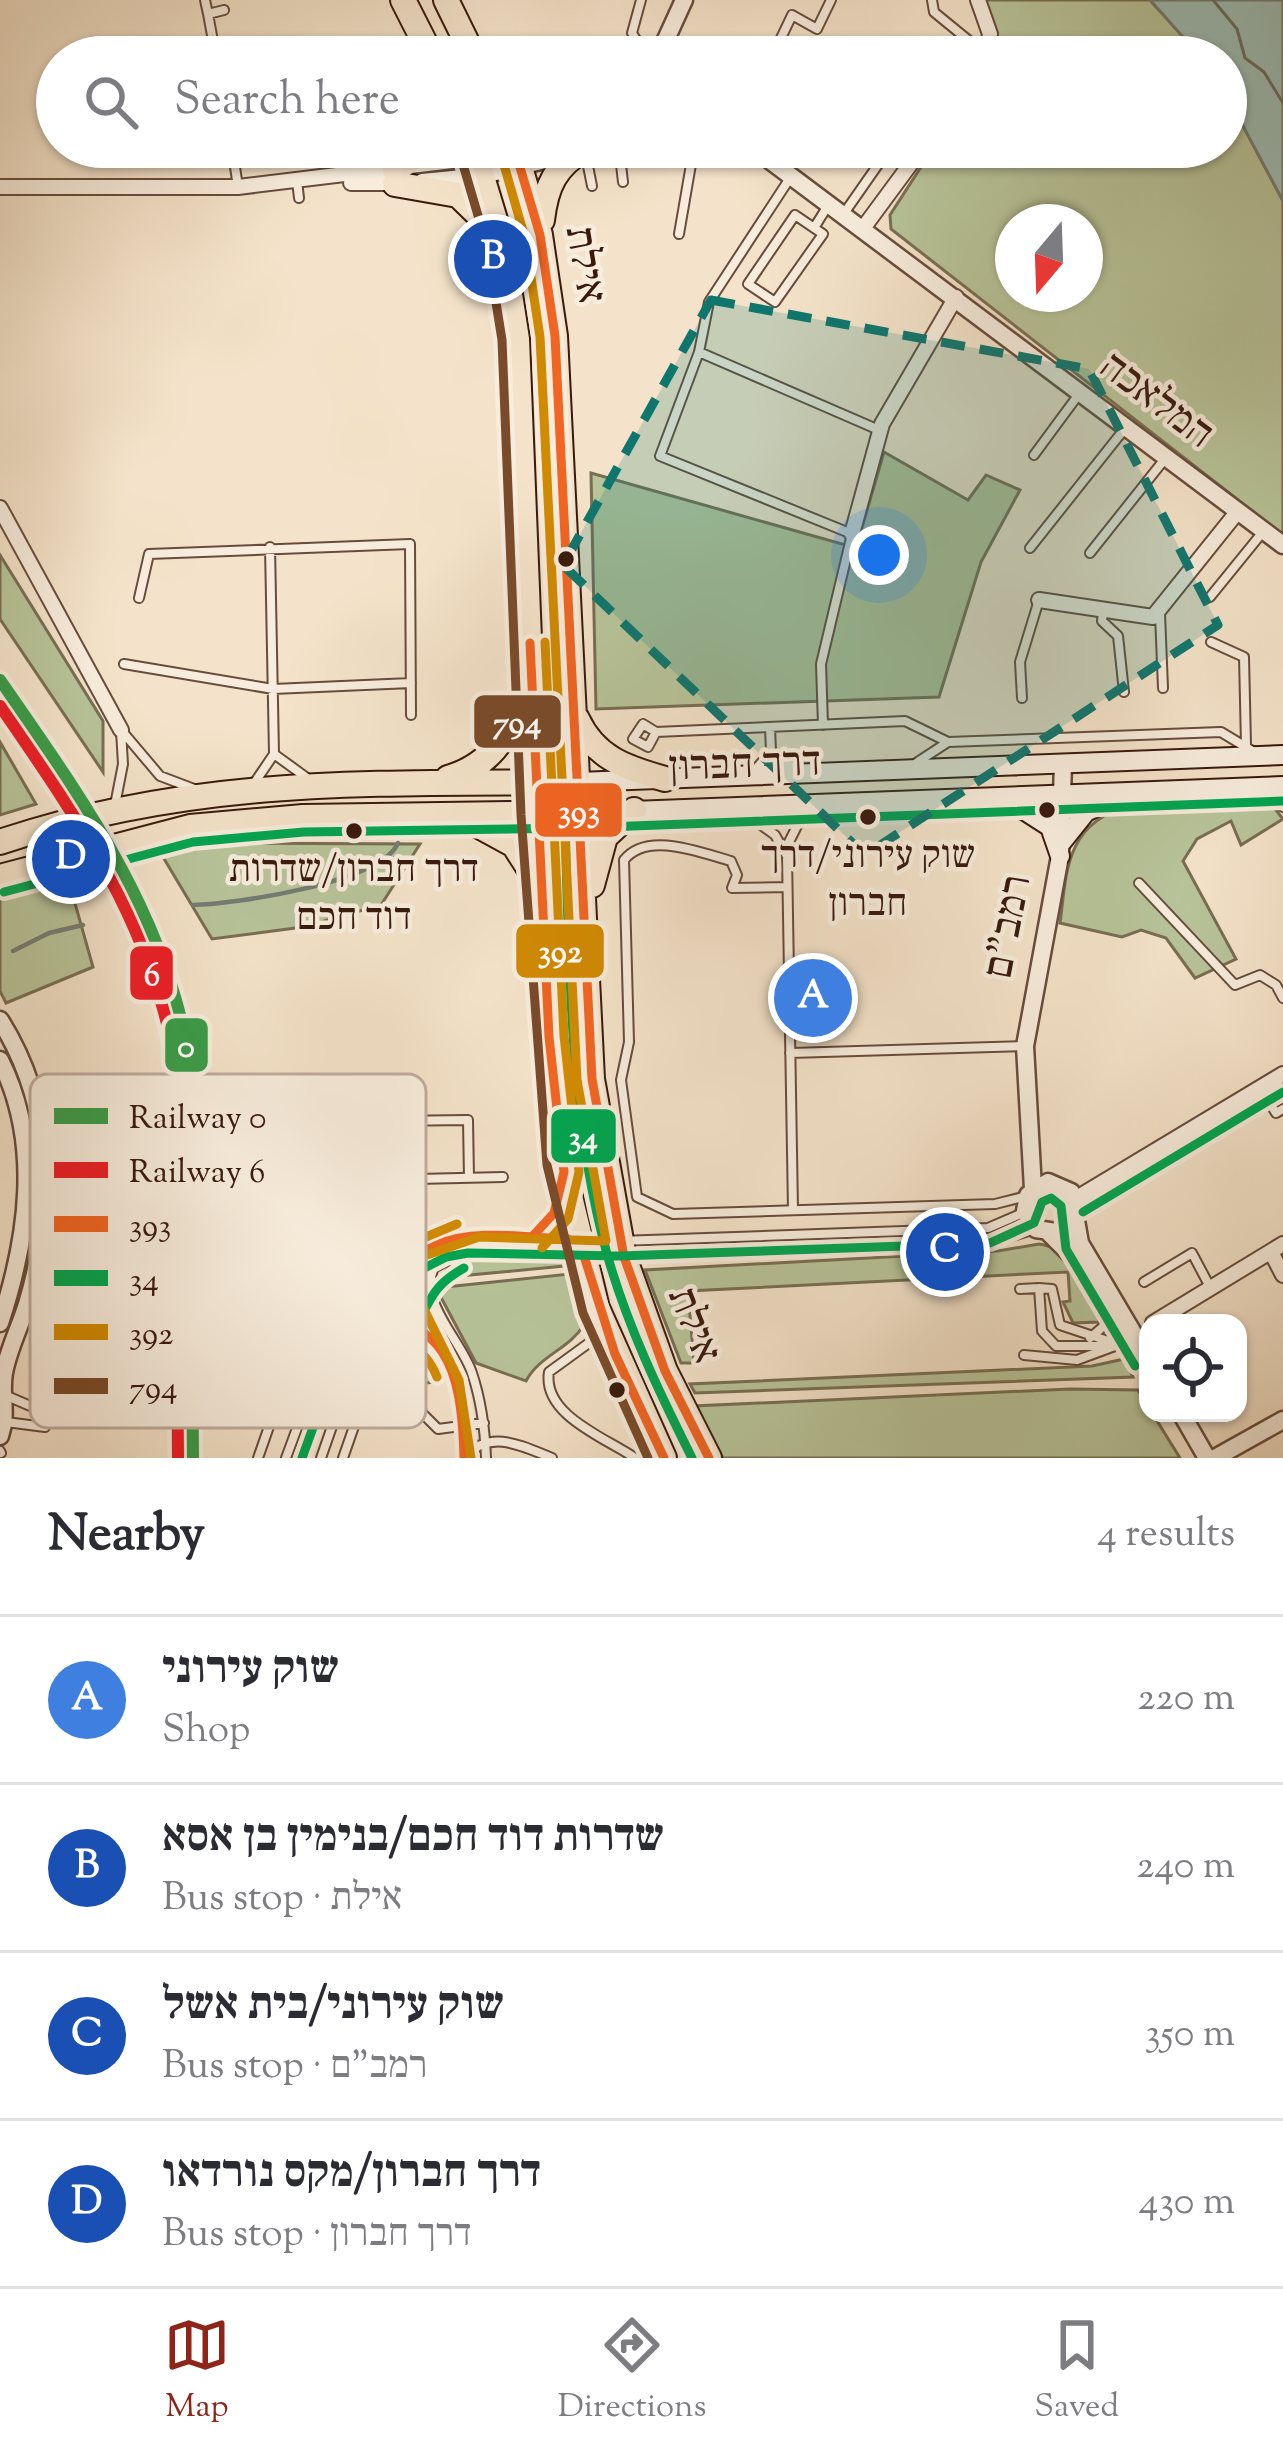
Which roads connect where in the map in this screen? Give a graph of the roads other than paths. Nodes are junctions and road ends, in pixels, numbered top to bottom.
1 (205, 0) edge
2 (403, 0) edge
3 (446, 0) edge
4 (641, 0) edge
5 (831, 0) edge
6 (932, 0) edge
7 (978, 0) edge
8 (691, 2) edge
9 (224, 10) dead end
10 (208, 14) junction
11 (212, 36) edge
12 (421, 36) edge
13 (464, 36) edge
14 (634, 36) edge
15 (671, 36) edge
16 (678, 36) edge
17 (782, 36) edge
18 (962, 36) edge
19 (990, 36) edge
20 (235, 168) edge
21 (406, 168) edge
22 (439, 168) edge
23 (480, 168) edge
24 (520, 168) edge
25 (559, 168) edge
26 (588, 168) edge
27 (621, 168) edge
28 (690, 168) edge
29 (785, 168) edge
30 (874, 168) edge
31 (908, 168) edge
32 (788, 170) junction
33 (395, 177) junction
34 (298, 181) junction
35 (623, 182) dead end
36 (592, 186) dead end
37 (238, 187) junction
38 (6, 192) edge
39 (299, 198) dead end
40 (838, 207) junction
41 (864, 227) junction
42 (814, 228) junction
43 (679, 234) dead end
44 (540, 235) junction
45 (502, 243) junction
46 (956, 297) junction
47 (699, 352) junction
48 (1081, 392) junction
49 (1126, 426) junction
50 (880, 430) junction
51 (1034, 455) dead end
52 (1166, 456) junction
53 (0, 508) edge
54 (1238, 511) junction
55 (1264, 530) junction
56 (852, 534) junction
57 (1283, 545) edge
58 (270, 547) junction
59 (1030, 548) dead end
60 (1090, 553) dead end
61 (1210, 597) dead end
62 (139, 598) dead end
63 (1039, 600) joint
64 (1103, 610) junction
65 (1160, 614) junction
66 (1211, 642) dead end
67 (124, 664) dead end
68 (531, 667) junction
69 (411, 683) junction
70 (273, 688) junction
71 (1163, 688) dead end
72 (1124, 692) dead end
73 (572, 694) junction
74 (1022, 698) dead end
75 (411, 715) dead end
76 (823, 725) junction
77 (770, 727) junction
78 (121, 730) junction
79 (656, 732) dead end
80 (948, 742) junction
81 (1253, 751) junction
82 (771, 752) junction
83 (274, 754) junction
84 (1283, 755) edge
85 (1063, 764) junction
86 (906, 770) junction
87 (806, 773) junction
88 (748, 775) junction
89 (665, 778) junction
90 (536, 782) junction
91 (578, 782) junction
92 (430, 783) junction
93 (317, 784) junction
94 (1276, 786) edge
95 (251, 788) junction
96 (1127, 791) junction
97 (204, 792) junction
98 (1064, 794) junction
99 (1000, 796) junction
100 (825, 803) junction
101 (726, 806) junction
102 (1283, 807) edge
103 (114, 810) junction
104 (634, 810) junction
105 (579, 813) junction
106 (536, 814) junction
107 (451, 816) junction
108 (0, 842) edge
109 (1061, 849) junction
110 (784, 851) junction
111 (0, 877) edge
112 (1138, 883) dead end
113 (787, 887) junction
114 (543, 893) junction
115 (585, 916) junction
116 (1283, 998) edge
117 (0, 1021) edge
118 (1025, 1046) junction
119 (790, 1053) junction
120 (0, 1060) edge
121 (1283, 1074) edge
122 (30, 1086) edge
123 (1260, 1088) junction
124 (1025, 1105) junction
125 (1283, 1109) edge
126 (426, 1121) edge
127 (563, 1172) junction
128 (469, 1178) junction
129 (502, 1178) dead end
130 (426, 1179) edge
131 (1057, 1183) junction
132 (1029, 1198) junction
133 (1075, 1199) junction
134 (793, 1210) junction
135 (1073, 1220) junction
136 (1043, 1231) junction
137 (531, 1238) junction
138 (582, 1248) junction
139 (1277, 1248) edge
140 (622, 1249) junction
141 (426, 1254) edge
142 (437, 1264) junction
143 (1283, 1275) edge
144 (426, 1277) edge
145 (1144, 1282) dead end
146 (30, 1285) edge
147 (1040, 1288) junction
148 (1211, 1288) junction
149 (1020, 1289) dead end
150 (1108, 1300) junction
151 (599, 1312) junction
152 (1168, 1314) edge
153 (1139, 1320) edge
154 (0, 1323) edge
155 (1139, 1323) edge
156 (1139, 1331) edge
157 (1139, 1331) edge
158 (426, 1333) edge
159 (1090, 1338) junction
160 (1115, 1342) junction
161 (1024, 1354) dead end
162 (2, 1368) edge
163 (7, 1396) junction
164 (30, 1406) edge
165 (426, 1417) edge
166 (1283, 1420) edge
167 (1186, 1422) edge
168 (484, 1423) junction
169 (269, 1428) edge
170 (297, 1428) edge
171 (312, 1428) edge
172 (330, 1428) edge
173 (353, 1428) edge
174 (461, 1428) junction
175 (2, 1429) edge
176 (485, 1441) junction
177 (258, 1458) edge
178 (286, 1458) edge
179 (301, 1458) edge
180 (320, 1458) edge
181 (343, 1458) edge
182 (465, 1458) edge
183 (486, 1458) edge
184 (552, 1458) edge
185 (635, 1458) edge
186 (664, 1458) edge
187 (709, 1458) edge
188 (1211, 1458) edge

1 - 10 lane
2 - 12 highway
3 - 13 highway
4 - 14 lane
5 - 17 lane
6 - 18 lane
7 - 19 street
8 - 15 street
8 - 16 street
9 - 10 lane
10 - 11 lane
20 - 37 lane
21 - 33 highway
22 - 33 street
23 - 45 highway, אילת
24 - 44 highway, אילת
25 - 44 highway
26 - 36 lane
27 - 35 lane
28 - 43 lane
29 - 32 street, המלאכה
30 - 40 lane
31 - 41 street
32 - 40 street, המלאכה
32 - 47 lane
33 - 34 street
33 - 45 highway
34 - 37 street
34 - 39 lane
37 - 38 street
40 - 41 street, המלאכה
40 - 42 lane
41 - 46 street, המלאכה
42 - 42 lane
44 - 73 highway, אילת
45 - 68 highway, אילת
46 - 48 street, המלאכה
46 - 50 street
47 - 50 lane
47 - 56 lane
48 - 49 street, המלאכה
48 - 51 lane
49 - 52 street, המלאכה
49 - 59 lane
50 - 56 street
52 - 54 street, המלאכה
52 - 60 lane
53 - 78 street
54 - 55 street, המלאכה
54 - 65 street
55 - 57 street, המלאכה
55 - 61 lane
56 - 76 lane
58 - 62 lane
58 - 69 lane
58 - 70 lane
63 - 64 street
63 - 74 lane
64 - 65 street
64 - 72 lane
65 - 71 lane
66 - 81 lane
67 - 70 lane
68 - 90 highway, אילת
68 - 92 highway
69 - 70 lane
69 - 75 lane
70 - 83 lane
73 - 89 highway
73 - 91 highway, אילת
76 - 77 lane
76 - 80 lane
77 - 79 lane
77 - 82 lane
78 - 97 lane
78 - 103 lane
80 - 81 lane
80 - 86 lane
81 - 84 main road, דרך חברון
81 - 85 main road, דרך חברון
82 - 87 lane
82 - 88 lane
83 - 93 lane
83 - 95 lane
85 - 86 main road, דרך חברון
85 - 98 street, רמב"ם
86 - 87 main road, דרך חברון
87 - 88 main road, דרך חברון
88 - 89 main road, דרך חברון
89 - 91 main road, דרך חברון
90 - 91 highway, דרך חברון
90 - 92 highway, דרך חברון
90 - 106 highway, אילת
91 - 105 highway, אילת
92 - 93 highway, דרך חברון
93 - 95 highway, דרך חברון
94 - 96 main road, דרך חברון
94 - 102 lane
95 - 97 highway, דרך חברון
96 - 98 main road, דרך חברון
96 - 109 main road
97 - 103 highway, דרך חברון
98 - 99 main road, דרך חברון
98 - 109 street, רמב"ם
99 - 100 main road, דרך חברון
99 - 109 main road
100 - 101 main road, דרך חברון
100 - 110 lane
101 - 104 main road, דרך חברון
101 - 110 lane
103 - 108 highway, דרך חברון
104 - 105 main road, דרך חברון
104 - 115 highway
105 - 106 highway, דרך חברון
105 - 115 highway, אילת
106 - 107 highway, דרך חברון
106 - 114 highway, אילת
107 - 111 highway, דרך חברון
107 - 114 highway
109 - 118 street, רמב"ם
110 - 113 lane
112 - 116 lane
113 - 119 lane
113 - 134 lane
114 - 127 highway, אילת
115 - 140 highway, אילת
117 - 122 street
118 - 119 lane
118 - 124 street, רמב"ם
119 - 134 lane
120 - 154 street
121 - 123 street
123 - 125 lane
123 - 133 street
124 - 131 street, רמב"ם
124 - 132 street, רמב"ם
126 - 128 lane
127 - 137 lane
127 - 138 highway, אילת
128 - 129 lane
128 - 130 lane
131 - 132 street
131 - 133 street
132 - 134 lane
132 - 136 street
132 - 140 lane
133 - 135 street
135 - 136 street
135 - 153 street
136 - 140 lane
136 - 150 street
137 - 138 lane
137 - 141 lane
138 - 140 lane
138 - 140 lane
138 - 142 lane
138 - 151 highway, אילת
139 - 143 street
139 - 148 street
140 - 187 highway, אילת
142 - 144 lane
142 - 168 lane
145 - 148 lane
146 - 162 street
147 - 149 lane
147 - 159 lane
147 - 160 lane
148 - 152 street
150 - 155 street
150 - 159 lane
151 - 185 lane
151 - 186 highway, אילת
156 - 160 lane
157 - 161 lane
158 - 174 lane
159 - 160 lane
162 - 163 street
163 - 164 lane
163 - 175 street
165 - 174 lane
166 - 188 street
167 - 188 street
168 - 174 lane
168 - 176 lane
169 - 177 lane
170 - 178 lane
171 - 179 lane
172 - 180 lane
173 - 181 lane
174 - 182 lane
176 - 182 lane
176 - 183 lane
176 - 184 lane

